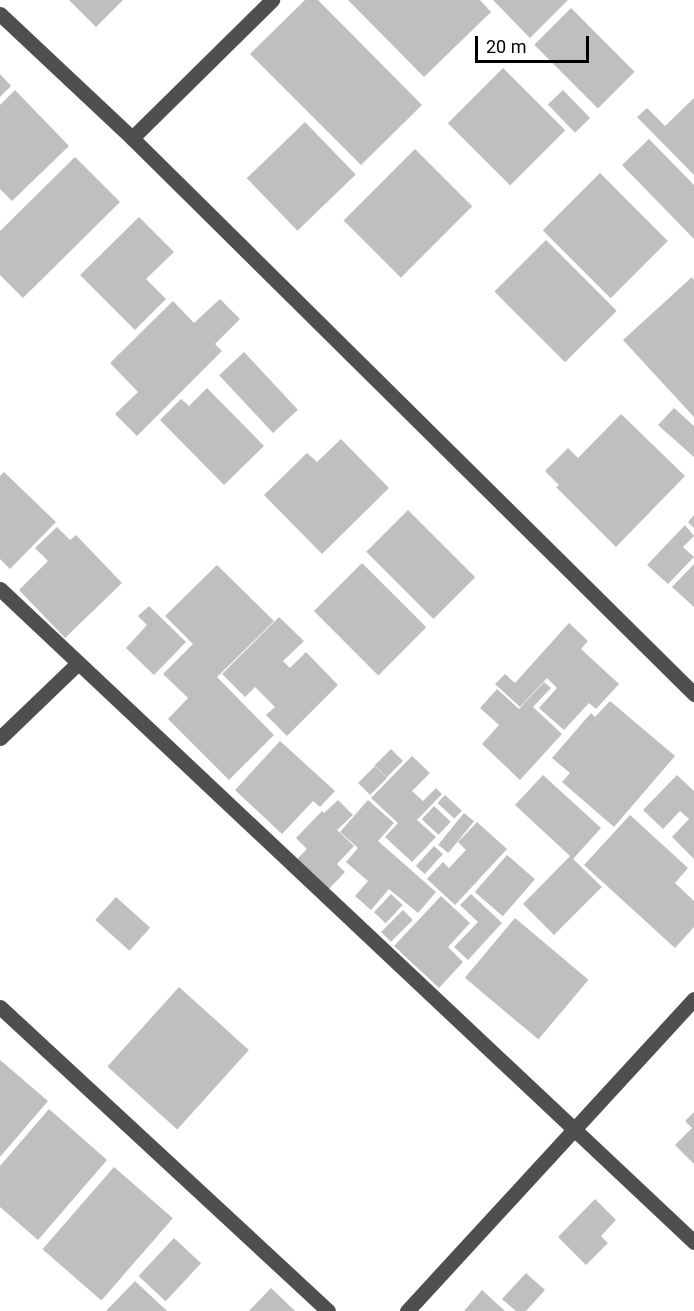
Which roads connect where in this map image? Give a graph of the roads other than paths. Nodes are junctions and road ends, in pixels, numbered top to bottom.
1 (272, 0) edge
2 (0, 14) edge
3 (132, 138) junction
4 (0, 589) edge
5 (77, 664) junction
6 (694, 694) edge
7 (0, 738) edge
8 (694, 999) edge
9 (0, 1006) edge
10 (576, 1128) junction
11 (694, 1242) edge
12 (328, 1311) edge
13 (406, 1311) edge

1 - 3 street
2 - 3 street
3 - 6 street
4 - 5 street
5 - 7 street
5 - 10 street
8 - 10 street
9 - 12 street
10 - 11 street
10 - 13 street

